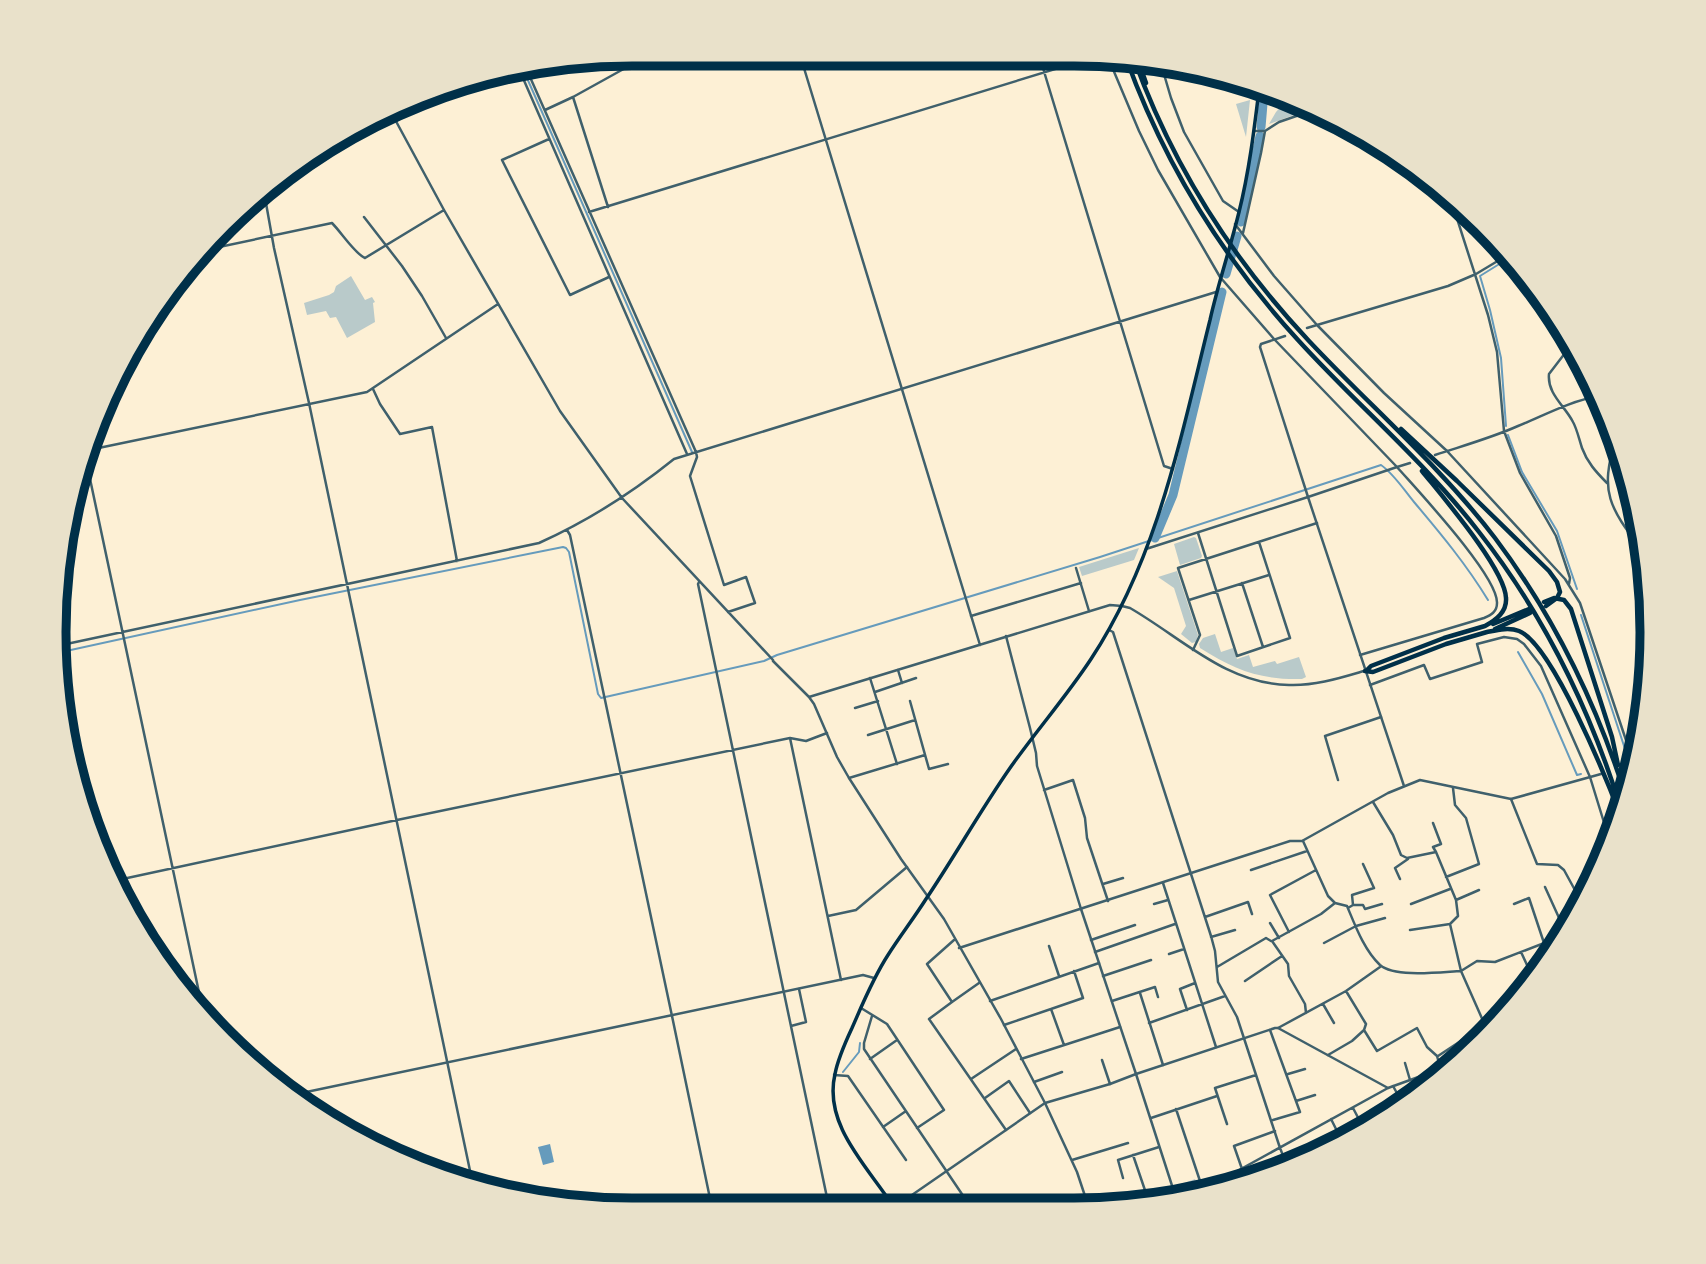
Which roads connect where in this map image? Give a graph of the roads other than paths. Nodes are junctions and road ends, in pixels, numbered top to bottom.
1 (629, 66) edge
2 (804, 66) edge
3 (1042, 66) edge
4 (1066, 66) edge
5 (1113, 68) edge
6 (1131, 70) edge
7 (1140, 70) edge
8 (1044, 73) junction
9 (1164, 74) edge
10 (530, 76) edge
11 (523, 77) edge
12 (573, 97) junction
13 (1258, 98) edge
14 (545, 110) junction
15 (1300, 115) edge
16 (395, 119) edge
17 (1254, 131) junction
18 (1265, 131) junction
19 (827, 138) junction
20 (550, 139) junction
21 (266, 201) edge
22 (608, 206) junction
23 (444, 211) junction
24 (589, 212) junction
25 (1239, 212) junction
26 (1456, 216) edge
27 (364, 217) dead end
28 (1235, 224) junction
29 (1242, 233) junction
30 (272, 236) junction
31 (385, 245) junction
32 (218, 247) edge
33 (1500, 260) edge
34 (1476, 274) junction
35 (610, 276) junction
36 (1220, 277) junction
37 (1216, 292) junction
38 (498, 304) junction
39 (1120, 322) junction
40 (1317, 325) junction
41 (1307, 328) dead end
42 (1285, 336) dead end
43 (446, 338) junction
44 (1274, 339) junction
45 (1566, 352) edge
46 (373, 388) junction
47 (901, 389) junction
48 (1588, 399) edge
49 (309, 403) junction
50 (1371, 403) junction
51 (1562, 406) junction
52 (1504, 431) junction
53 (98, 448) edge
54 (1447, 451) junction
55 (1409, 453) junction
56 (691, 454) junction
57 (1434, 455) dead end
58 (1611, 457) edge
59 (1410, 463) dead end
60 (1397, 467) junction
61 (1173, 469) junction
62 (89, 476) edge
63 (1607, 483) junction
64 (1307, 495) junction
65 (622, 498) junction
66 (1317, 523) junction
67 (567, 530) junction
68 (1198, 533) junction
69 (1631, 537) edge
70 (1259, 542) junction
71 (1146, 547) junction
72 (1207, 559) junction
73 (457, 561) junction
74 (1076, 568) dead end
75 (1269, 575) junction
76 (699, 582) junction
77 (1081, 583) junction
78 (1242, 583) junction
79 (346, 586) junction
80 (1569, 586) junction
81 (1217, 591) junction
82 (1557, 598) junction
83 (1189, 600) junction
84 (1545, 604) dead end
85 (1122, 606) junction
86 (1089, 611) junction
87 (1529, 611) dead end
88 (728, 612) junction
89 (971, 616) junction
90 (1486, 629) junction
91 (1109, 630) junction
92 (122, 634) junction
93 (1006, 636) junction
94 (67, 644) edge
95 (980, 645) junction
96 (1263, 647) junction
97 (1193, 650) junction
98 (1360, 654) junction
99 (898, 670) junction
100 (1365, 671) junction
101 (870, 678) junction
102 (915, 678) dead end
103 (902, 682) junction
104 (1370, 685) junction
105 (874, 692) junction
106 (809, 697) junction
107 (877, 701) junction
108 (910, 701) dead end
109 (855, 708) dead end
110 (1381, 717) junction
111 (915, 720) junction
112 (886, 729) junction
113 (827, 733) junction
114 (868, 734) dead end
115 (1032, 737) junction
116 (790, 738) junction
117 (1628, 746) edge
118 (733, 750) junction
119 (925, 755) junction
120 (897, 764) junction
121 (948, 764) dead end
122 (620, 773) junction
123 (1601, 774) dead end
124 (1590, 777) junction
125 (849, 778) junction
126 (1620, 778) edge
127 (1620, 779) edge
128 (1338, 780) dead end
129 (1404, 786) junction
130 (1453, 788) junction
131 (1044, 790) junction
132 (1615, 793) edge
133 (1614, 797) edge
134 (1511, 799) junction
135 (1373, 803) junction
136 (397, 820) junction
137 (1433, 822) dead end
138 (1605, 825) edge
139 (1302, 841) junction
140 (1307, 851) junction
141 (1436, 852) junction
142 (1410, 858) junction
143 (1363, 864) dead end
144 (907, 867) junction
145 (173, 869) junction
146 (1251, 870) dead end
147 (1316, 870) junction
148 (1191, 873) junction
149 (1446, 877) junction
150 (1123, 878) dead end
151 (124, 879) edge
152 (1400, 879) dead end
153 (1163, 883) junction
154 (1102, 884) junction
155 (1545, 887) dead end
156 (1451, 888) junction
157 (1479, 890) dead end
158 (1576, 892) edge
159 (928, 897) junction
160 (1168, 900) junction
161 (1456, 900) junction
162 (1108, 901) junction
163 (1335, 903) junction
164 (1154, 904) dead end
165 (1382, 904) dead end
166 (1411, 904) dead end
167 (1514, 904) dead end
168 (1353, 905) junction
169 (1348, 908) junction
170 (1081, 909) junction
171 (1252, 914) dead end
172 (828, 916) junction
173 (1205, 917) junction
174 (1385, 918) dead end
175 (1560, 921) edge
176 (1270, 923) dead end
177 (1176, 924) junction
178 (1450, 924) junction
179 (1135, 925) dead end
180 (1356, 926) junction
181 (1235, 930) dead end
182 (1410, 930) dead end
183 (1289, 932) junction
184 (1211, 937) junction
185 (1279, 937) junction
186 (954, 940) junction
187 (1091, 940) junction
188 (1272, 942) junction
189 (1547, 942) edge
190 (1324, 943) dead end
191 (1543, 943) junction
192 (1049, 946) dead end
193 (1544, 946) edge
194 (959, 948) junction
195 (1184, 949) junction
196 (1521, 952) junction
197 (1096, 953) junction
198 (1169, 954) dead end
199 (1282, 956) junction
200 (1151, 960) dead end
201 (1099, 963) junction
202 (1217, 967) junction
203 (1381, 967) junction
204 (1528, 968) edge
205 (1074, 971) junction
206 (1461, 971) junction
207 (1059, 976) junction
208 (1103, 976) junction
209 (874, 979) junction
210 (841, 980) junction
211 (1177, 981) dead end
212 (1245, 981) dead end
213 (979, 983) junction
214 (1195, 983) junction
215 (799, 989) junction
216 (1180, 989) junction
217 (1346, 991) junction
218 (783, 992) junction
219 (1140, 993) junction
220 (200, 996) edge
221 (1225, 996) junction
222 (1158, 997) dead end
223 (990, 1000) junction
224 (952, 1002) junction
225 (1112, 1002) junction
226 (1322, 1004) junction
227 (1202, 1005) junction
228 (861, 1008) junction
229 (1051, 1009) junction
230 (1186, 1010) junction
231 (1306, 1013) junction
232 (672, 1016) junction
233 (872, 1016) junction
234 (1484, 1022) edge
235 (1149, 1023) junction
236 (1334, 1023) dead end
237 (1004, 1025) junction
238 (790, 1026) junction
239 (1120, 1027) junction
240 (1278, 1028) junction
241 (1270, 1030) junction
242 (1364, 1030) junction
243 (1474, 1032) edge
244 (1244, 1038) junction
245 (897, 1040) junction
246 (1063, 1045) junction
247 (1216, 1047) junction
248 (1016, 1049) junction
249 (1328, 1055) junction
250 (1437, 1056) junction
251 (870, 1059) junction
252 (1021, 1059) junction
253 (1102, 1060) dead end
254 (448, 1063) junction
255 (1405, 1063) dead end
256 (1440, 1063) edge
257 (1163, 1065) junction
258 (1305, 1069) dead end
259 (1062, 1072) dead end
260 (1136, 1074) junction
261 (1287, 1074) junction
262 (834, 1075) junction
263 (1257, 1075) junction
264 (1424, 1076) edge
265 (971, 1079) junction
266 (1410, 1080) junction
267 (1034, 1082) junction
268 (1110, 1084) junction
269 (1393, 1086) junction
270 (1388, 1088) junction
271 (304, 1092) edge
272 (1315, 1095) dead end
273 (1398, 1095) edge
274 (1217, 1096) junction
275 (985, 1098) junction
276 (1296, 1101) junction
277 (1045, 1103) junction
278 (1353, 1108) junction
279 (1176, 1109) junction
280 (906, 1111) junction
281 (1030, 1113) junction
282 (1151, 1118) junction
283 (1331, 1119) junction
284 (1360, 1120) edge
285 (1272, 1121) junction
286 (1227, 1124) dead end
287 (883, 1127) junction
288 (917, 1128) junction
289 (1006, 1130) junction
290 (1275, 1131) junction
291 (1338, 1132) edge
292 (1128, 1143) dead end
293 (1159, 1147) junction
294 (1280, 1148) junction
295 (1133, 1155) junction
296 (1283, 1157) edge
297 (906, 1160) dead end
298 (1072, 1160) junction
299 (1241, 1169) junction
300 (946, 1171) junction
301 (471, 1173) edge
302 (1231, 1175) edge
303 (1123, 1178) dead end
304 (1200, 1183) edge
305 (1173, 1189) edge
306 (1145, 1193) edge
307 (1085, 1197) edge
308 (710, 1198) edge
309 (827, 1198) edge
310 (888, 1198) edge
311 (906, 1198) edge
312 (965, 1198) edge

1 - 12 street
2 - 19 street
3 - 8 street
4 - 8 street
5 - 36 street
6 - 55 highway
7 - 50 highway
8 - 19 street
8 - 39 street
9 - 25 street
10 - 14 street
11 - 20 street
12 - 14 street
12 - 22 street
13 - 17 main road
14 - 24 street
15 - 18 street
16 - 23 street
17 - 18 street
17 - 25 main road
18 - 29 street
19 - 22 street
19 - 47 street
20 - 35 street
20 - 35 street
21 - 30 street
22 - 24 street
23 - 31 street
23 - 38 street
24 - 56 street
25 - 28 main road
26 - 34 street
27 - 31 street
28 - 29 street
28 - 36 main road
29 - 40 street
30 - 31 street
30 - 32 street
30 - 49 street
31 - 43 street
33 - 34 street
34 - 40 street
34 - 52 street
35 - 56 street
36 - 37 main road
36 - 44 street
37 - 39 street
37 - 61 main road
38 - 43 street
38 - 65 street
39 - 47 street
39 - 61 street
40 - 41 street
40 - 54 street
42 - 44 street
43 - 46 street
44 - 60 street
44 - 64 street
45 - 51 street
46 - 49 street
46 - 73 street
47 - 56 street
47 - 89 street
48 - 51 street
49 - 53 street
49 - 79 street
50 - 82 highway
50 - 127 highway
51 - 52 street
51 - 63 street
52 - 54 street
52 - 80 street
54 - 57 street
54 - 80 street
55 - 90 highway
55 - 132 highway
56 - 65 street
56 - 88 street
58 - 63 street
59 - 60 street
60 - 64 street
60 - 98 street
61 - 71 main road
62 - 92 street
63 - 69 street
64 - 66 street
64 - 68 street
65 - 67 street
65 - 76 street
66 - 70 street
66 - 98 street
67 - 73 street
67 - 122 street
68 - 71 street
68 - 72 street
70 - 72 street
70 - 75 street
71 - 85 main road
72 - 81 street
72 - 83 street
73 - 79 street
74 - 77 street
75 - 78 street
75 - 96 street
76 - 88 street
76 - 118 street
77 - 86 street
77 - 89 street
78 - 81 street
78 - 96 street
79 - 92 street
79 - 136 street
80 - 117 street
81 - 83 street
81 - 96 street
82 - 84 highway
82 - 126 highway
83 - 97 street
85 - 86 street
85 - 91 main road
85 - 97 street
86 - 93 street
87 - 90 highway
88 - 106 street
89 - 95 street
90 - 100 highway
90 - 133 highway
91 - 115 main road
91 - 148 street
92 - 94 street
92 - 145 street
93 - 95 street
93 - 115 street
95 - 99 street
97 - 100 street
98 - 100 street
99 - 101 street
99 - 103 street
100 - 104 street
101 - 105 street
101 - 106 street
102 - 103 street
103 - 105 street
104 - 110 street
104 - 124 street
105 - 107 street
106 - 113 street
107 - 109 street
107 - 112 street
108 - 111 street
110 - 128 street
110 - 129 street
111 - 112 street
111 - 119 street
112 - 114 street
112 - 120 street
113 - 116 street
113 - 125 street
115 - 131 street
115 - 159 main road
116 - 118 street
116 - 172 street
118 - 122 street
118 - 218 street
119 - 120 street
119 - 121 street
120 - 125 street
122 - 136 street
122 - 232 street
123 - 124 street
124 - 134 street
124 - 138 street
125 - 144 street
129 - 130 street
129 - 135 street
130 - 134 street
130 - 149 street
131 - 154 street
131 - 170 street
134 - 158 street
135 - 139 street
135 - 142 street
136 - 145 street
136 - 254 street
137 - 141 street
139 - 140 street
139 - 148 street
140 - 146 street
140 - 147 street
141 - 142 street
141 - 149 street
142 - 152 street
143 - 168 street
144 - 159 street
144 - 172 street
145 - 151 street
145 - 220 street
147 - 163 street
147 - 183 street
148 - 153 street
148 - 173 street
149 - 156 street
150 - 154 street
153 - 160 street
153 - 162 street
154 - 162 street
155 - 175 street
156 - 161 street
156 - 166 street
157 - 161 street
159 - 186 street
159 - 209 main road
160 - 164 street
160 - 177 street
161 - 178 street
162 - 170 street
163 - 169 street
163 - 183 street
165 - 168 street
167 - 191 street
168 - 169 street
169 - 180 street
170 - 187 street
170 - 194 street
171 - 173 street
172 - 210 street
173 - 184 street
174 - 180 street
176 - 185 street
177 - 195 street
177 - 197 street
178 - 182 street
178 - 206 street
179 - 187 street
180 - 190 street
180 - 203 street
181 - 184 street
183 - 185 street
184 - 202 street
185 - 188 street
186 - 194 street
186 - 224 street
187 - 197 street
188 - 199 street
188 - 202 street
189 - 191 street
191 - 193 street
191 - 196 street
192 - 207 street
194 - 213 street
195 - 198 street
195 - 214 street
196 - 204 street
196 - 206 street
197 - 201 street
199 - 212 street
199 - 231 street
200 - 208 street
201 - 205 street
201 - 208 street
202 - 221 street
203 - 206 street
203 - 217 street
205 - 207 street
205 - 229 street
206 - 234 street
207 - 223 street
208 - 225 street
209 - 210 street
209 - 228 main road
210 - 215 street
211 - 216 street
213 - 223 street
213 - 224 street
214 - 216 street
214 - 227 street
215 - 218 street
215 - 238 street
216 - 230 street
217 - 226 street
217 - 242 street
218 - 232 street
218 - 238 street
219 - 222 street
219 - 225 street
219 - 235 street
221 - 227 street
221 - 244 street
223 - 237 street
224 - 265 street
225 - 239 street
226 - 231 street
226 - 236 street
227 - 230 street
227 - 247 street
228 - 233 street
228 - 262 main road
229 - 237 street
229 - 246 street
230 - 235 street
231 - 240 street
232 - 254 street
232 - 308 street
233 - 245 street
233 - 251 street
235 - 257 street
237 - 248 street
238 - 309 street
239 - 246 street
239 - 260 street
240 - 241 street
240 - 249 street
241 - 244 street
241 - 261 street
242 - 249 street
242 - 250 street
243 - 250 street
244 - 247 street
244 - 263 street
245 - 251 street
245 - 288 street
246 - 252 street
247 - 257 street
248 - 252 street
248 - 265 street
249 - 270 street
250 - 256 street
251 - 280 street
252 - 267 street
253 - 268 street
254 - 271 street
254 - 301 street
255 - 266 street
257 - 260 street
258 - 261 street
259 - 267 street
260 - 268 street
260 - 282 street
261 - 276 street
262 - 287 street
262 - 310 main road
263 - 274 street
263 - 285 street
264 - 266 street
265 - 275 street
266 - 269 street
267 - 277 street
268 - 277 street
269 - 270 street
269 - 273 street
270 - 278 street
272 - 276 street
274 - 279 street
274 - 286 street
275 - 281 street
275 - 289 street
276 - 285 street
277 - 281 street
277 - 298 street
278 - 283 street
278 - 284 street
279 - 282 street
279 - 304 street
280 - 287 street
280 - 288 street
281 - 289 street
282 - 293 street
283 - 291 street
283 - 294 street
285 - 290 street
287 - 297 street
288 - 300 street
289 - 300 street
290 - 294 street
290 - 299 street
292 - 298 street
293 - 295 street
293 - 305 street
294 - 296 street
294 - 299 street
295 - 303 street
295 - 306 street
298 - 307 street
299 - 302 street
300 - 311 street
300 - 312 street

